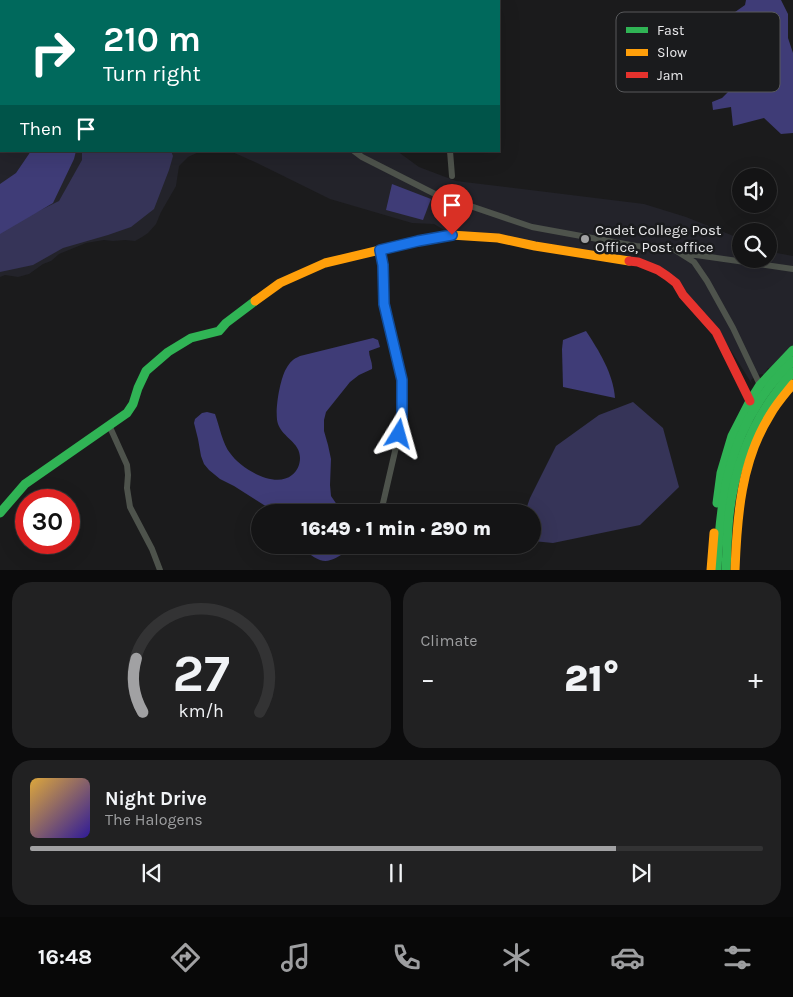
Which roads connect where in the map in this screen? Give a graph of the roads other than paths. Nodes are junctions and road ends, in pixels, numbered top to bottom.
1 (355, 152) edge
2 (450, 152) edge
3 (452, 176) dead end
4 (380, 250) junction
5 (683, 255) junction
6 (793, 269) edge
7 (793, 350) edge
8 (793, 361) edge
9 (793, 372) edge
10 (793, 384) edge
11 (760, 385) junction
12 (750, 401) junction
13 (110, 425) junction
14 (383, 504) edge
15 (0, 514) edge
16 (160, 570) edge
17 (711, 570) edge
18 (717, 570) edge
19 (726, 570) edge
20 (735, 570) edge

1 - 5 street
2 - 3 street
4 - 12 main road
4 - 13 main road
4 - 14 street
5 - 6 street
5 - 11 street
7 - 11 main road
8 - 18 main road
9 - 19 main road
10 - 20 main road
11 - 12 main road
12 - 17 main road
13 - 15 main road
13 - 16 street

